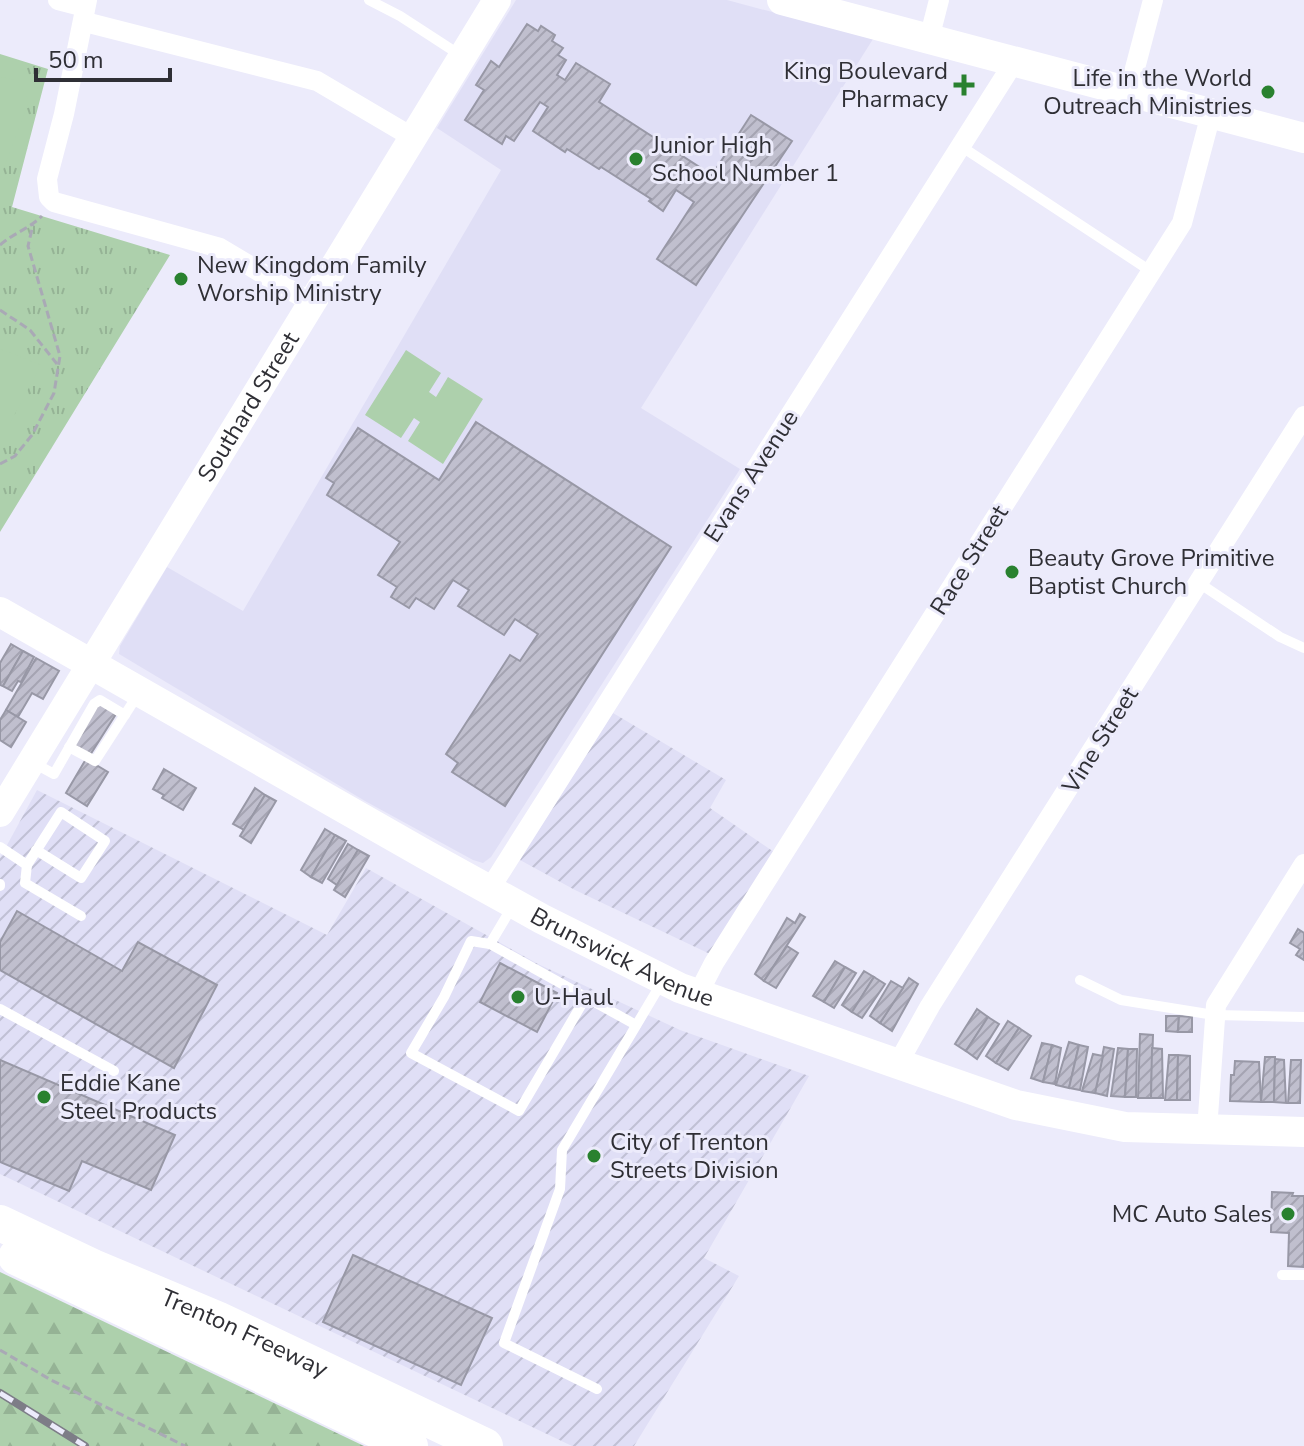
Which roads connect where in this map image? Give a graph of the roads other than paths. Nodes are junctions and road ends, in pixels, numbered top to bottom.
1 (58, 0) edge
2 (369, 0) edge
3 (497, 0) edge
4 (782, 0) edge
5 (939, 0) edge
6 (1153, 0) edge
7 (86, 10) edge
8 (929, 39) junction
9 (462, 57) junction
10 (1014, 62) junction
11 (1129, 91) junction
12 (1211, 114) junction
13 (412, 137) junction
14 (1304, 138) edge
15 (962, 147) junction
16 (1152, 272) junction
17 (312, 303) junction
18 (1304, 416) edge
19 (1199, 583) junction
20 (0, 612) edge
21 (1304, 648) edge
22 (92, 664) junction
23 (133, 703) junction
24 (69, 747) junction
25 (32, 761) junction
26 (0, 813) edge
27 (0, 847) edge
28 (36, 850) junction
29 (1304, 864) edge
30 (27, 865) junction
31 (502, 897) junction
32 (81, 916) dead end
33 (490, 944) junction
34 (663, 980) junction
35 (1080, 980) dead end
36 (698, 994) junction
37 (586, 997) junction
38 (0, 1009) edge
39 (1214, 1015) junction
40 (1304, 1017) edge
41 (636, 1025) junction
42 (897, 1065) junction
43 (114, 1071) dead end
44 (1207, 1130) junction
45 (1304, 1132) edge
46 (0, 1223) edge
47 (0, 1250) edge
48 (1282, 1275) dead end
49 (1304, 1275) edge
50 (597, 1389) dead end
51 (410, 1446) edge
52 (485, 1446) edge

1 - 7 street
2 - 9 lane
3 - 9 main road, Southard Street
4 - 8 main road
5 - 8 street
6 - 11 street
7 - 13 street
7 - 17 street
8 - 10 main road
9 - 13 main road, Southard Street
10 - 11 main road
10 - 15 street, Evans Avenue
11 - 12 main road
12 - 14 main road
12 - 16 street, Race Street
13 - 17 main road, Southard Street
15 - 16 lane
15 - 31 street, Evans Avenue
16 - 36 street, Race Street
17 - 22 main road, Southard Street
18 - 19 street, Vine Street
19 - 21 lane
19 - 42 street, Vine Street
20 - 22 main road, Brunswick Avenue
22 - 23 main road, Brunswick Avenue
22 - 25 main road, Southard Street
23 - 24 lane
23 - 24 lane
23 - 31 main road, Brunswick Avenue
24 - 25 lane
25 - 26 main road, Southard Street
27 - 30 lane
28 - 28 lane
28 - 30 lane
29 - 39 street
30 - 32 lane
31 - 33 lane
31 - 34 main road, Brunswick Avenue
33 - 37 lane
33 - 37 lane
34 - 36 main road, Brunswick Avenue
34 - 41 lane
35 - 39 lane
36 - 42 main road, Brunswick Avenue
37 - 41 lane
38 - 43 lane
39 - 40 lane
39 - 44 street
41 - 50 lane
42 - 44 main road, Brunswick Avenue
44 - 45 main road, Brunswick Avenue
46 - 52 highway, Trenton Freeway
47 - 51 highway, Trenton Freeway
48 - 49 lane

